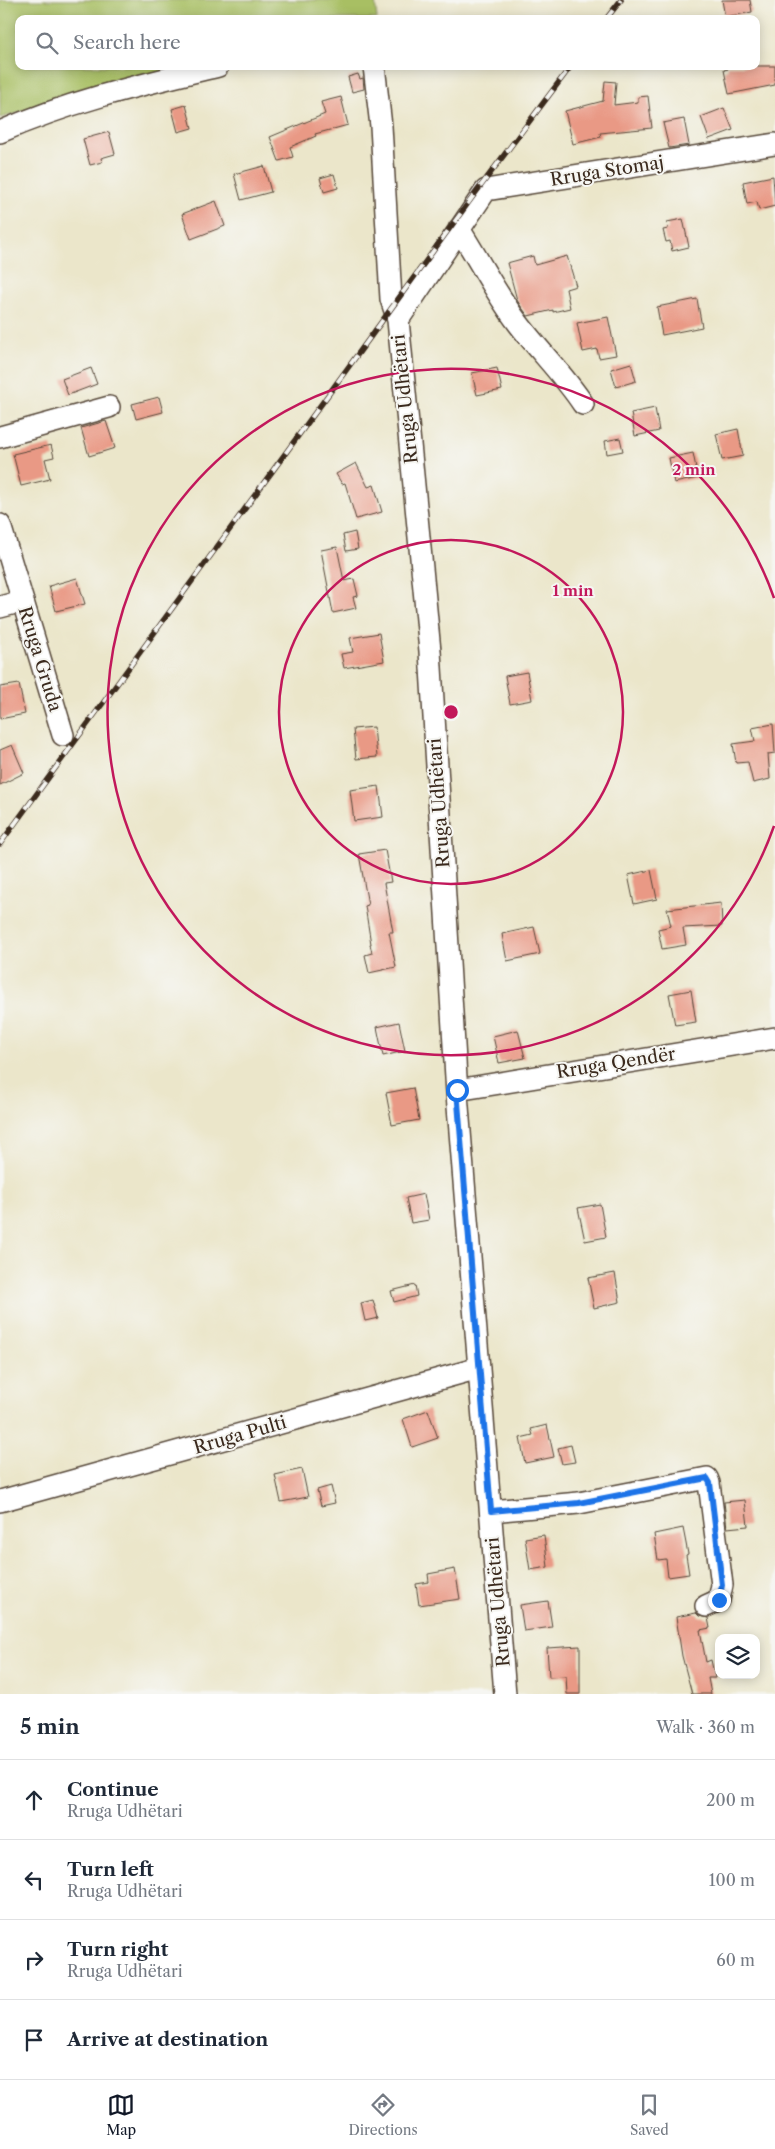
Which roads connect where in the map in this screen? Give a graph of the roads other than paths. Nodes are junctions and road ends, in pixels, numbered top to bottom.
1 (201, 70) edge
2 (374, 70) edge
3 (0, 132) edge
4 (775, 144) edge
5 (459, 229) junction
6 (398, 320) junction
7 (583, 404) dead end
8 (109, 407) dead end
9 (0, 437) edge
10 (0, 525) edge
11 (23, 600) junction
12 (0, 607) edge
13 (63, 735) dead end
14 (775, 1038) edge
15 (457, 1090) junction
16 (479, 1368) junction
17 (0, 1501) edge
18 (491, 1511) junction
19 (706, 1606) dead end
20 (505, 1694) edge

1 - 3 street
2 - 6 street, Rruga Udhëtari
4 - 5 street, Rruga Stomaj
5 - 6 street, Rruga Stomaj
5 - 7 street
6 - 15 street, Rruga Udhëtari
8 - 9 street
10 - 11 street, Rruga Gruda
11 - 12 street
11 - 13 street, Rruga Gruda
14 - 15 street, Rruga Qendër
15 - 16 street, Rruga Udhëtari
16 - 17 street, Rruga Pulti
16 - 18 street, Rruga Udhëtari
18 - 19 street
18 - 20 street, Rruga Udhëtari

